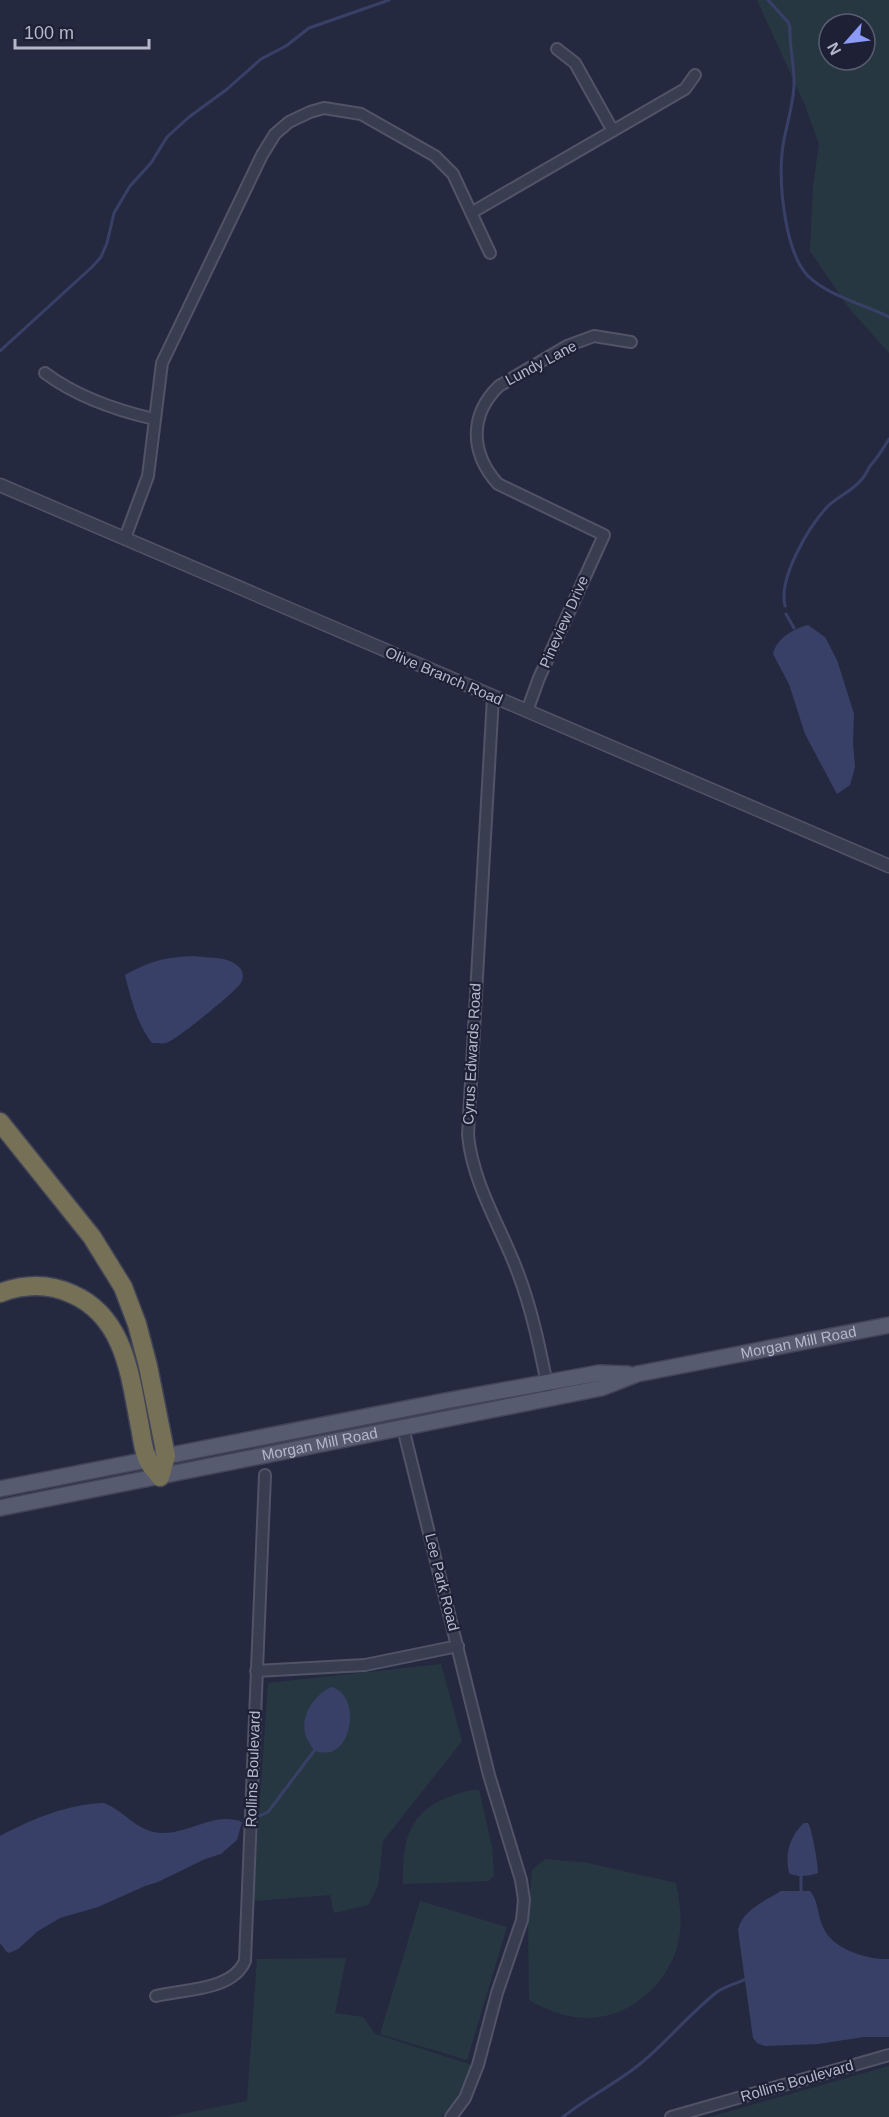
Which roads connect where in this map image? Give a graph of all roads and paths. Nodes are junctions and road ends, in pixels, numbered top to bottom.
1 (557, 49) dead end
2 (695, 75) dead end
3 (613, 131) junction
4 (471, 213) junction
5 (490, 253) dead end
6 (631, 342) dead end
7 (45, 373) dead end
8 (154, 419) junction
9 (0, 485) edge
10 (604, 535) joint
11 (124, 538) junction
12 (493, 697) junction
13 (527, 711) junction
14 (889, 866) edge
15 (0, 1122) edge
16 (0, 1293) edge
17 (889, 1324) edge
18 (548, 1391) junction
19 (403, 1428) junction
20 (166, 1456) junction
21 (147, 1460) junction
22 (265, 1475) dead end
23 (160, 1477) junction
24 (0, 1489) edge
25 (0, 1508) edge
26 (458, 1646) junction
27 (256, 1671) junction
28 (156, 1996) dead end
29 (889, 2055) edge
30 (451, 2117) edge
31 (671, 2117) edge

1 - 3 street
2 - 3 street
3 - 4 street
4 - 5 street
4 - 8 street
6 - 10 street, Lundy Lane
7 - 8 street
8 - 11 street
9 - 11 street, Olive Branch Road
10 - 13 street, Pineview Drive
11 - 12 street, Olive Branch Road
12 - 13 street, Olive Branch Road
12 - 18 street, Cyrus Edwards Road
13 - 14 street, Olive Branch Road
15 - 20 highway
16 - 21 highway
17 - 18 main road, Morgan Mill Road
18 - 19 main road, Morgan Mill Road
18 - 20 main road, Morgan Mill Road
19 - 23 main road, Morgan Mill Road
19 - 26 street, Lee Park Road
20 - 21 main road, Morgan Mill Road
20 - 23 highway
21 - 23 highway
21 - 24 main road, Morgan Mill Road
22 - 27 street, Rollins Boulevard
23 - 25 main road, Morgan Mill Road
26 - 27 street
26 - 30 street, Lee Park Road
27 - 28 street, Rollins Boulevard
29 - 31 street, Rollins Boulevard

